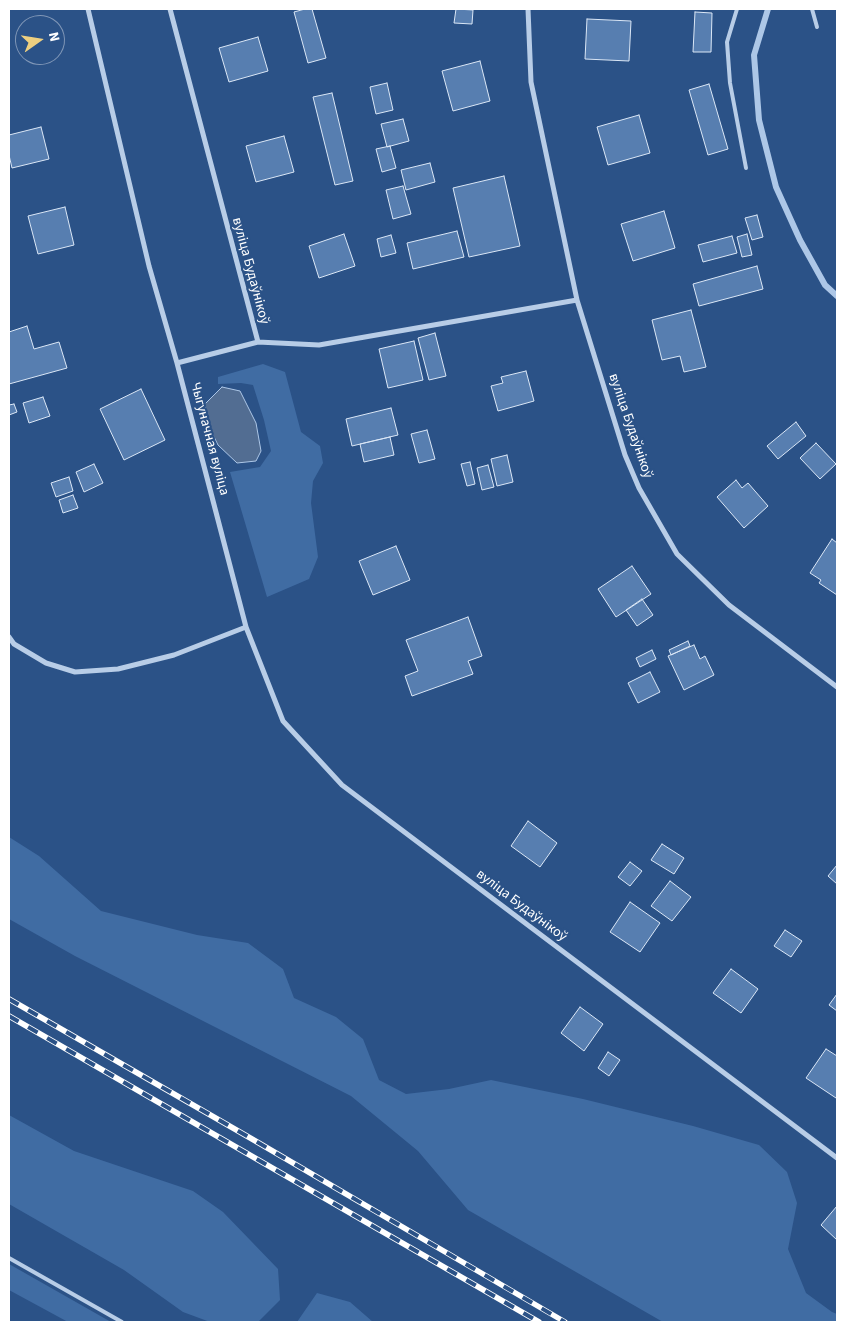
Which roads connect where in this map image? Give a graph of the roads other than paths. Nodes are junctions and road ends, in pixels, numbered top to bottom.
1 (88, 9) edge
2 (170, 9) edge
3 (528, 9) edge
4 (737, 9) edge
5 (812, 9) edge
6 (817, 27) dead end
7 (746, 168) dead end
8 (577, 300) junction
9 (258, 342) junction
10 (177, 363) junction
11 (246, 627) junction
12 (9, 637) edge
13 (837, 687) edge
14 (837, 1158) edge
15 (9, 1258) edge
16 (122, 1322) edge

1 - 10 street, Чыгуначная вуліца
2 - 9 street, вуліца Будаўнікоў
3 - 8 street, вуліца Будаўнікоў
4 - 7 lane
5 - 6 lane
8 - 9 street, вуліца Будаўнікоў
8 - 13 street, вуліца Будаўнікоў
9 - 10 street
10 - 11 street, Чыгуначная вуліца
11 - 12 street
11 - 14 street, вуліца Будаўнікоў
15 - 16 lane

